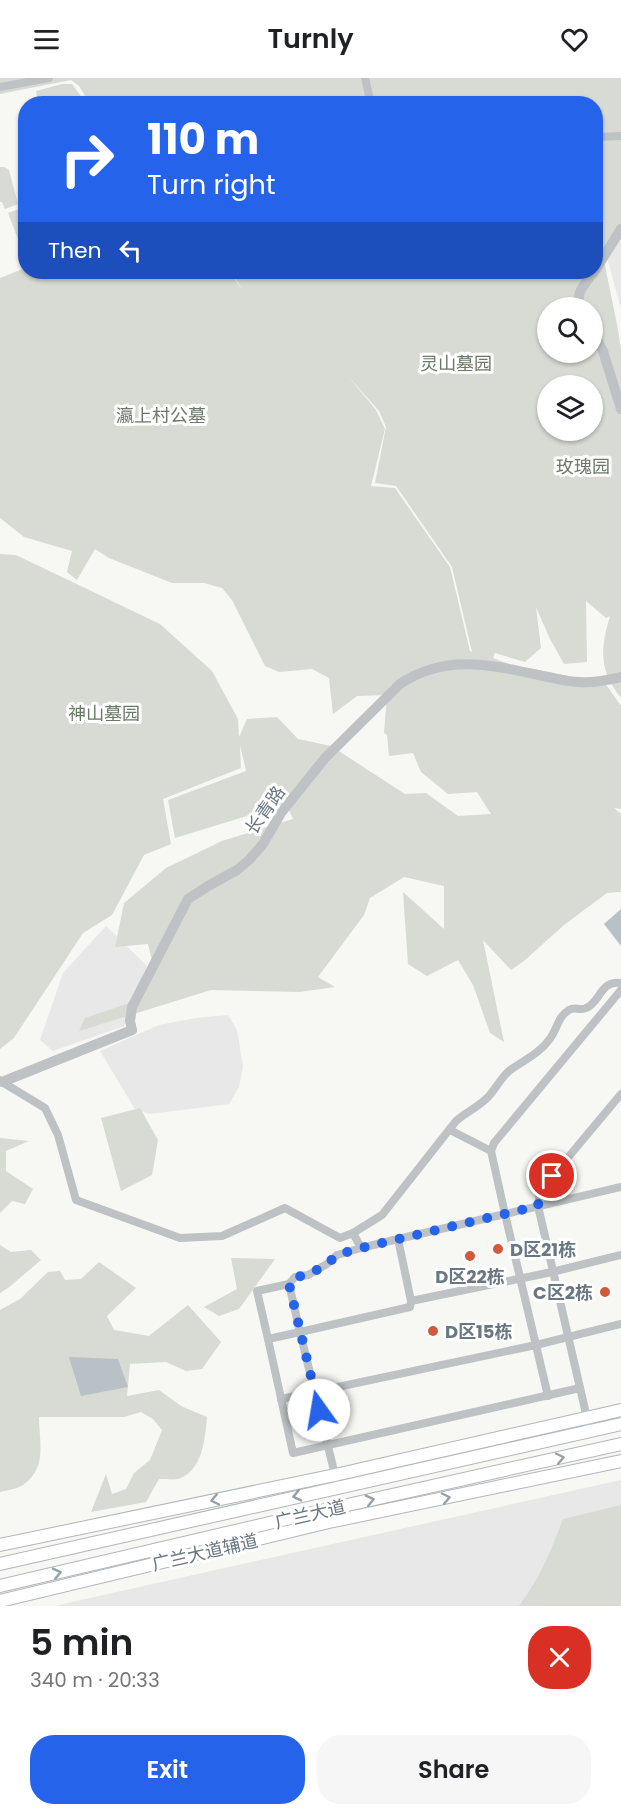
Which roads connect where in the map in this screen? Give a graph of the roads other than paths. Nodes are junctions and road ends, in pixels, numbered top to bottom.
1 (50, 78) edge
2 (365, 78) edge
3 (0, 87) edge
4 (369, 96) edge
5 (621, 136) edge
6 (603, 137) edge
7 (621, 229) edge
8 (603, 257) edge
9 (588, 279) edge
10 (578, 297) edge
11 (603, 351) edge
12 (621, 409) edge
13 (621, 677) edge
14 (621, 983) edge
15 (621, 990) edge
16 (1, 1081) edge
17 (621, 1094) edge
18 (450, 1130) junction
19 (491, 1151) junction
20 (621, 1187) edge
21 (538, 1206) junction
22 (505, 1214) junction
23 (353, 1233) junction
24 (398, 1239) junction
25 (361, 1248) junction
26 (621, 1256) edge
27 (552, 1272) junction
28 (520, 1278) junction
29 (289, 1284) junction
30 (411, 1300) junction
31 (621, 1324) edge
32 (300, 1332) junction
33 (567, 1338) junction
34 (268, 1340) junction
35 (536, 1345) junction
36 (580, 1388) junction
37 (315, 1392) junction
38 (548, 1396) junction
39 (281, 1400) junction
40 (621, 1410) edge
41 (587, 1418) junction
42 (621, 1424) edge
43 (590, 1431) junction
44 (621, 1444) edge
45 (327, 1445) junction
46 (621, 1461) edge
47 (336, 1481) junction
48 (0, 1545) edge
49 (0, 1564) edge
50 (0, 1586) edge
51 (0, 1601) edge

1 - 3 street
2 - 4 street
5 - 6 street
7 - 8 street
9 - 10 street
11 - 12 street
13 - 16 street, 长青路
14 - 18 street
15 - 19 street
16 - 23 street
17 - 21 street
18 - 19 street
18 - 23 street
19 - 22 street
20 - 21 street
21 - 22 street
21 - 27 street
22 - 24 street
22 - 28 street
23 - 25 street
24 - 25 street
24 - 30 street
25 - 29 street
26 - 27 street
27 - 28 street
27 - 33 street
28 - 30 street
28 - 35 street
29 - 32 street
29 - 34 street
30 - 32 street
31 - 33 street
32 - 34 street
32 - 37 street
33 - 35 street
33 - 36 street
34 - 39 street
35 - 37 street
35 - 38 street
36 - 38 street
36 - 41 street
37 - 39 street
37 - 45 street
38 - 45 street
39 - 45 street
40 - 41 main road
41 - 43 street
41 - 47 main road
42 - 43 main road, 广兰大道
43 - 47 main road, 广兰大道
50 -> 44 main road, 广兰大道
45 - 47 street
51 -> 46 main road, 广兰大道辅道
47 -> 48 main road
47 -> 49 main road, 广兰大道

